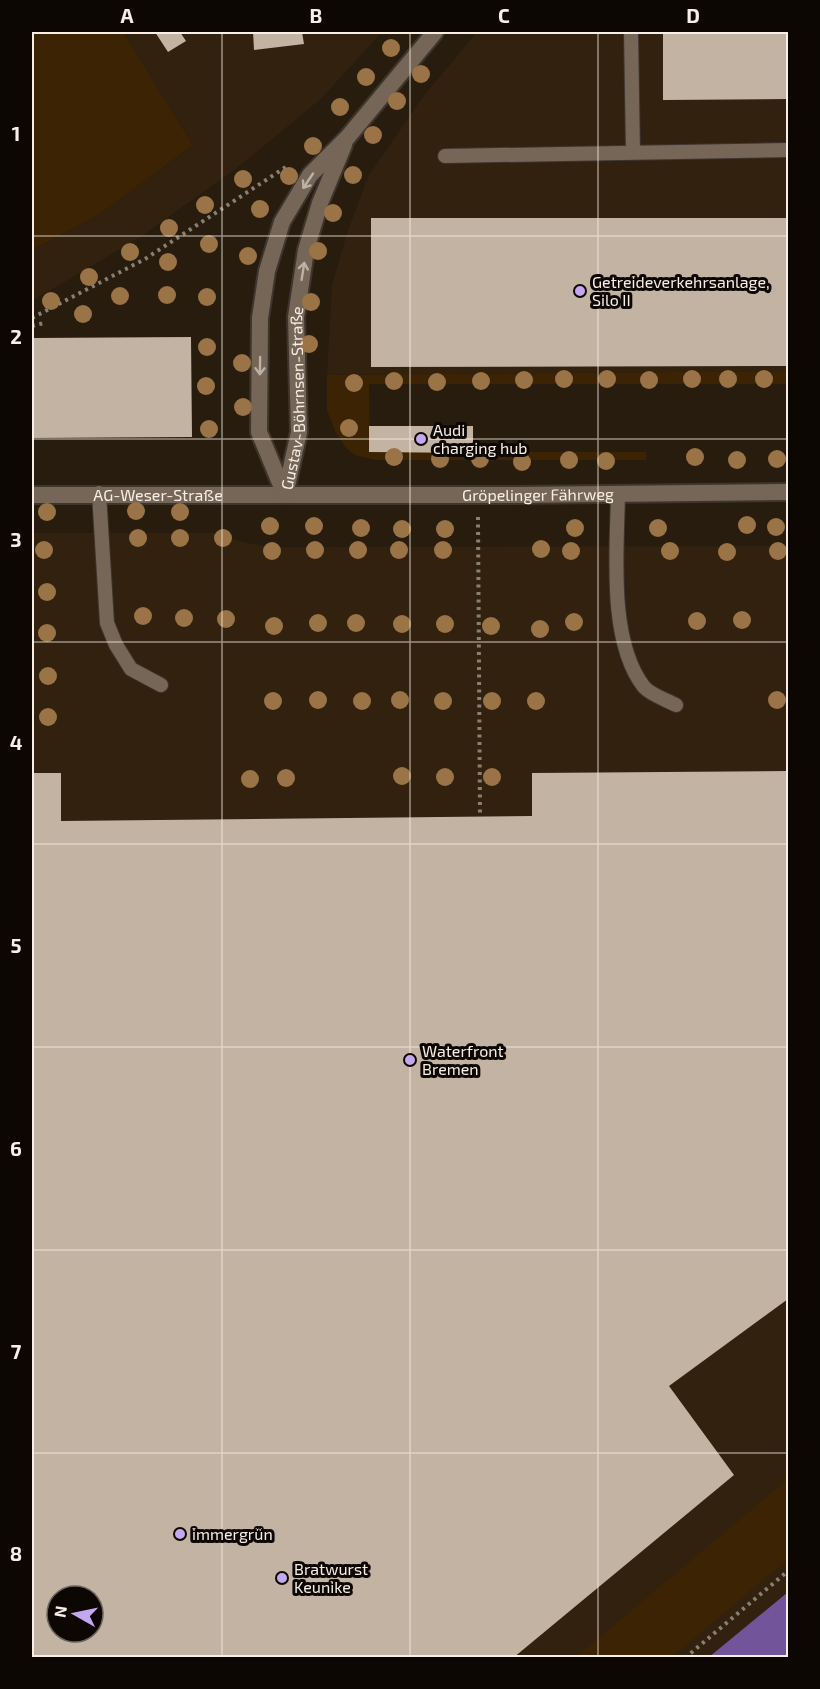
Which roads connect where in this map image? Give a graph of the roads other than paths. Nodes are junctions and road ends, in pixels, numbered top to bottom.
1 (435, 32) edge
2 (631, 32) edge
3 (347, 138) junction
4 (789, 150) edge
5 (633, 153) junction
6 (446, 156) dead end
7 (789, 492) edge
8 (99, 493) junction
9 (618, 494) junction
10 (32, 495) edge
11 (285, 495) junction
12 (161, 685) dead end
13 (676, 705) dead end

1 - 3 street, Gustav-Böhrnsen-Straße
2 - 5 lane
11 -> 3 street, Gustav-Böhrnsen-Straße
3 -> 11 street, Gustav-Böhrnsen-Straße
4 - 5 lane
5 - 6 lane
7 - 9 street, Gröpelinger Fährweg
8 - 10 street, AG-Weser-Straße
8 - 11 street, AG-Weser-Straße
8 - 12 lane
9 - 11 street, Gröpelinger Fährweg
9 - 13 lane

